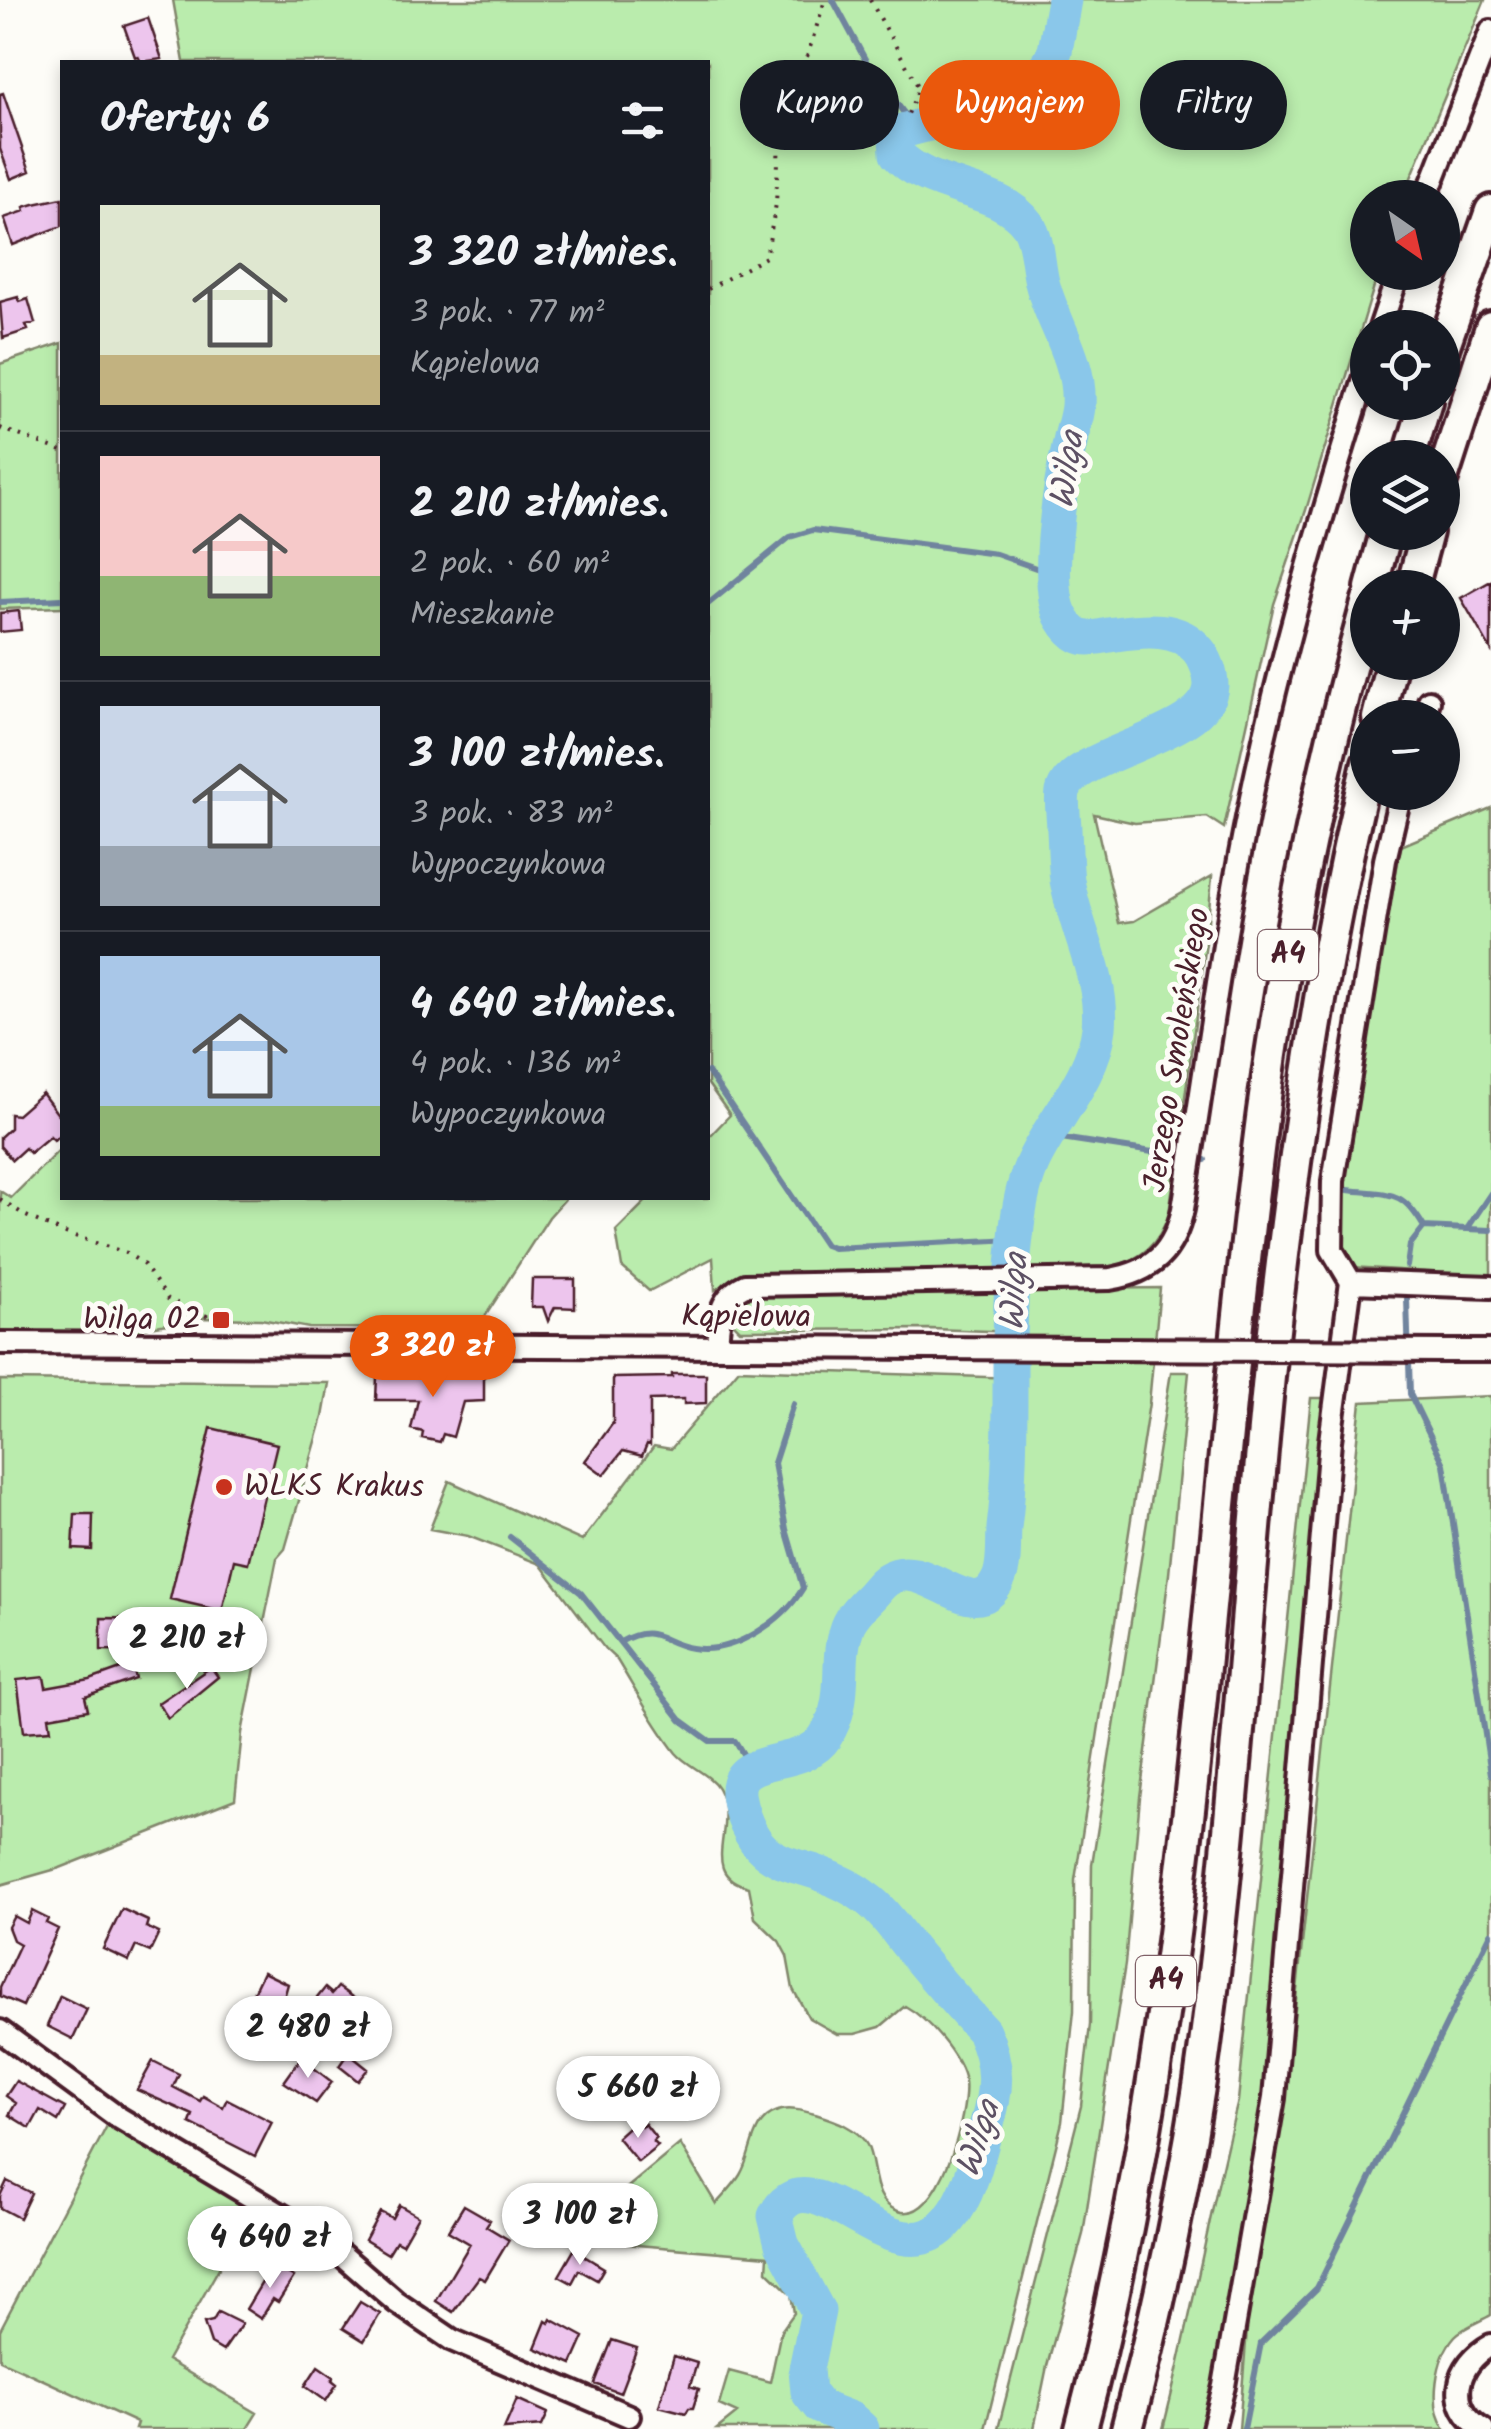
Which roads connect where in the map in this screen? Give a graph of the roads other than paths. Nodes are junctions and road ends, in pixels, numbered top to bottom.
1 (1491, 31) edge
2 (1433, 180) edge
3 (1491, 211) edge
4 (1456, 310) edge
5 (1491, 327) edge
6 (1352, 420) edge
7 (1455, 440) edge
8 (1350, 672) edge
9 (1358, 810) edge
10 (1397, 810) edge
11 (1351, 1282) junction
12 (1491, 1287) edge
13 (0, 1343) edge
14 (717, 1346) junction
15 (1491, 1351) edge
16 (0, 2031) edge
17 (1491, 2345) edge
18 (629, 2416) dead end
19 (1081, 2429) edge
20 (1128, 2429) edge
21 (1213, 2429) edge
22 (1483, 2429) edge

1 - 2 street
3 - 4 highway
5 - 7 highway
6 - 14 street, Jerzego Smoleńskiego
8 - 19 highway, A4
9 - 20 highway, A4
10 - 11 street
11 - 12 street
11 - 21 street
13 - 14 street, Kąpielowa
14 - 15 street, Kąpielowa, bridge
16 - 18 street
17 - 22 street

